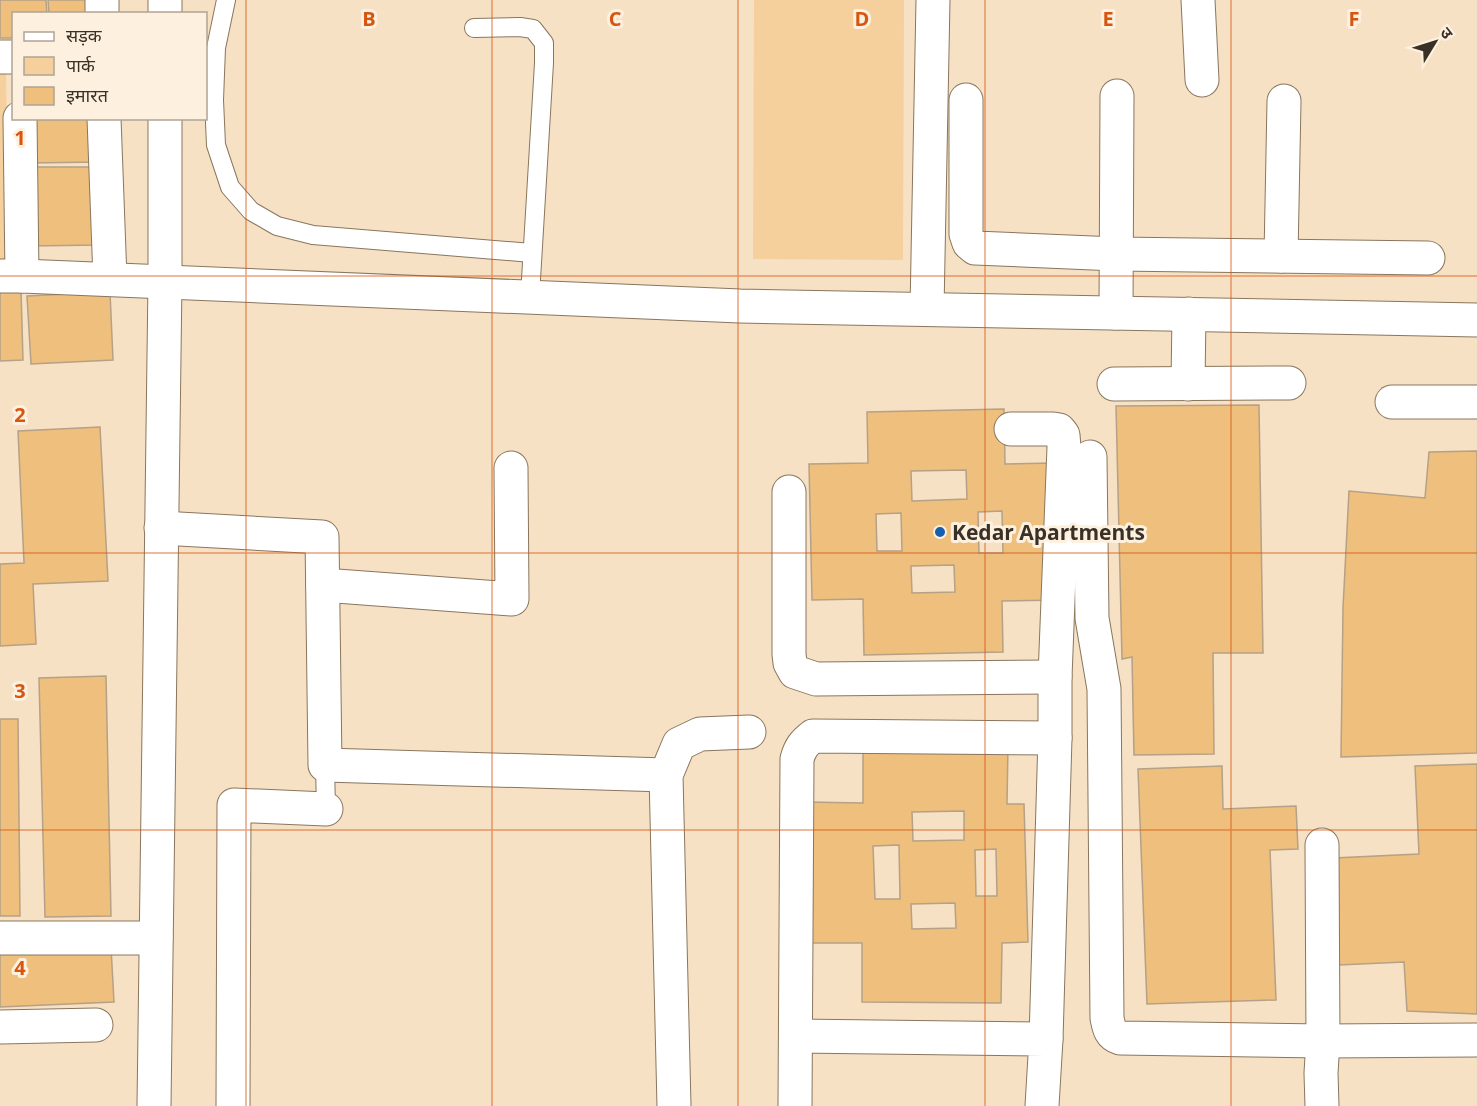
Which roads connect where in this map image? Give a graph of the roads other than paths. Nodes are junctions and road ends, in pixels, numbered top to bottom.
1 (226, 0) edge
2 (933, 0) edge
3 (1198, 0) edge
4 (474, 28) dead end
5 (211, 48) edge
6 (1202, 80) dead end
7 (1117, 96) dead end
8 (210, 100) edge
9 (966, 100) dead end
10 (1284, 101) dead end
11 (20, 120) edge
12 (104, 120) edge
13 (165, 120) edge
14 (532, 253) junction
15 (1116, 254) junction
16 (1281, 256) junction
17 (1428, 258) dead end
18 (11, 276) edge
19 (110, 279) junction
20 (165, 281) junction
21 (530, 297) junction
22 (927, 309) junction
23 (1116, 313) junction
24 (1189, 314) junction
25 (1477, 320) edge
26 (1289, 383) dead end
27 (1114, 384) dead end
28 (1188, 384) junction
29 (1392, 402) dead end
30 (1477, 402) edge
31 (1011, 429) dead end
32 (1090, 458) dead end
33 (511, 468) dead end
34 (789, 492) dead end
35 (161, 528) junction
36 (323, 585) junction
37 (1055, 677) junction
38 (749, 732) dead end
39 (1055, 738) junction
40 (324, 765) junction
41 (666, 775) junction
42 (326, 809) joint
43 (1322, 845) dead end
44 (0, 938) edge
45 (156, 938) junction
46 (96, 1025) dead end
47 (0, 1027) edge
48 (796, 1036) junction
49 (1046, 1039) junction
50 (1477, 1040) edge
51 (1323, 1041) junction
52 (154, 1106) edge
53 (233, 1106) edge
54 (674, 1106) edge
55 (795, 1106) edge
56 (1042, 1106) edge
57 (1322, 1106) edge

1 - 5 lane
2 - 22 street
3 - 6 street
4 - 14 lane
5 - 8 lane
7 - 15 street
8 - 14 lane
9 - 15 street
10 - 16 street
11 - 18 street
12 - 19 street
13 - 20 street
14 - 21 lane
15 - 16 street
15 - 23 street
16 - 17 street
18 - 19 street
19 - 20 street
20 - 21 street
20 - 35 street
21 - 22 street
22 - 23 street
23 - 24 street
24 - 25 street
24 - 28 street
26 - 28 street
27 - 28 street
29 - 30 street
31 - 37 street
32 - 51 street
33 - 36 street
34 - 37 street
35 - 36 street
35 - 45 street
36 - 40 street
37 - 39 street
38 - 41 street
39 - 48 street
39 - 49 street
40 - 41 street
40 - 42 lane
41 - 54 street
42 - 53 street
43 - 51 street
44 - 45 street
45 - 52 street
46 - 47 street
48 - 49 street
48 - 55 street
49 - 56 street
50 - 51 street
51 - 57 street

